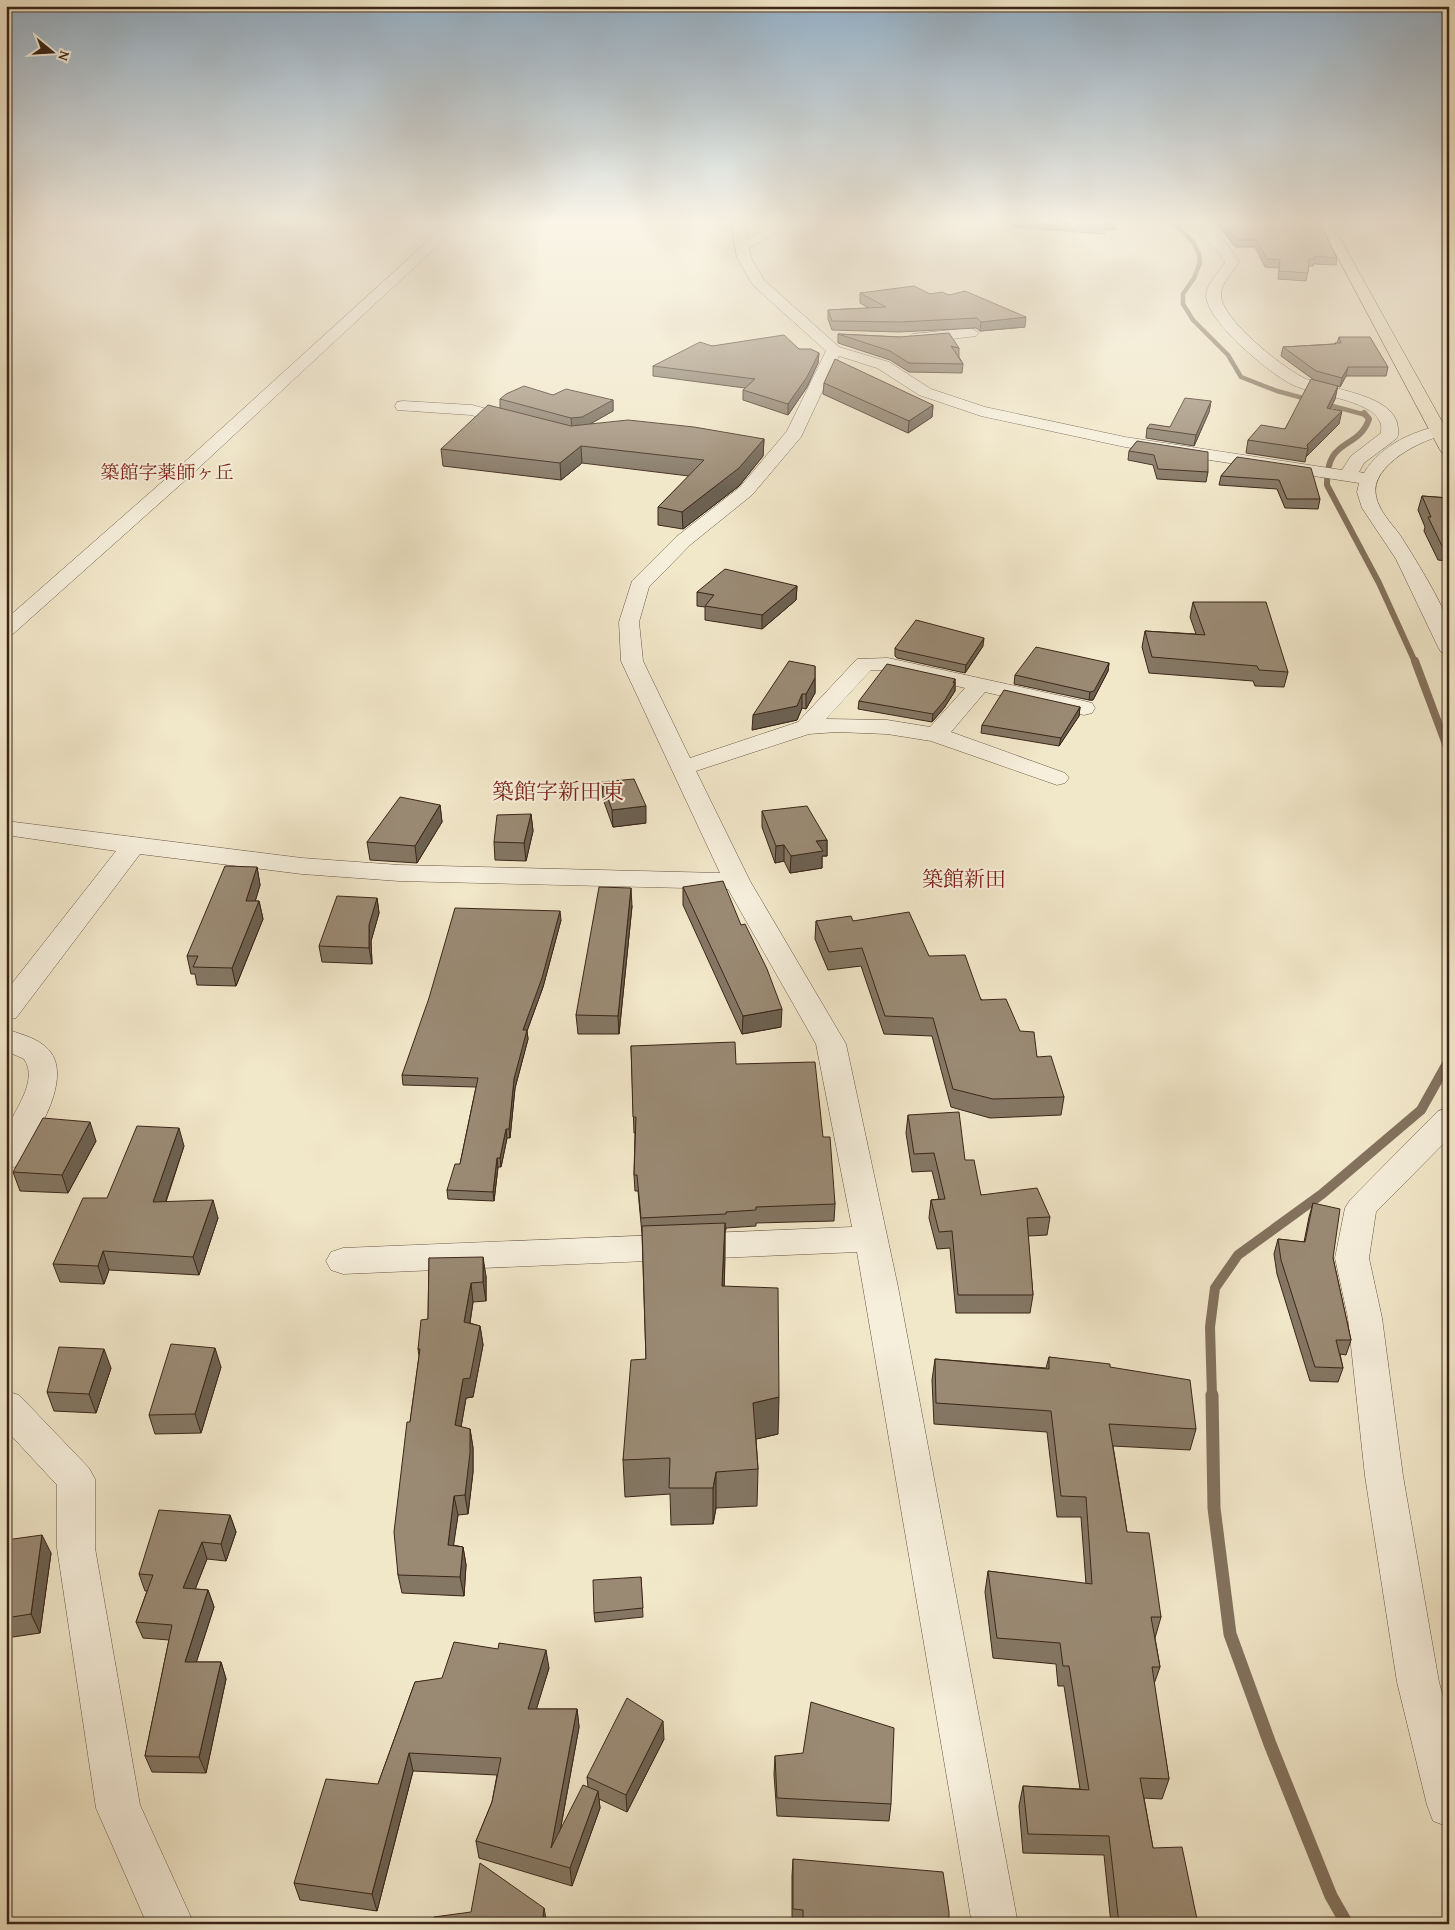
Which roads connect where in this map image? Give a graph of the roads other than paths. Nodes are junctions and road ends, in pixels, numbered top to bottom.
1 (359, 312) edge
2 (796, 312) edge
3 (1219, 312) edge
4 (1374, 312) edge
5 (971, 334) dead end
6 (899, 339) edge
7 (833, 341) junction
8 (403, 406) dead end
9 (536, 427) edge
10 (1444, 430) edge
11 (1449, 450) edge
12 (1343, 475) junction
13 (1368, 479) junction
14 (6, 630) edge
15 (1449, 647) edge
16 (980, 685) junction
17 (1084, 708) dead end
18 (806, 727) junction
19 (936, 735) junction
20 (683, 768) junction
21 (1057, 778) dead end
22 (6, 828) edge
23 (133, 846) junction
24 (737, 881) junction
25 (6, 1011) edge
26 (6, 1039) edge
27 (1449, 1119) edge
28 (6, 1158) edge
29 (871, 1239) junction
30 (343, 1261) dead end
31 (6, 1406) edge
32 (1449, 1806) edge
33 (171, 1924) edge
34 (995, 1924) edge

1 - 14 street
2 - 7 street
3 - 12 street
4 - 10 highway
5 - 6 street
7 - 12 street
7 - 20 street
8 - 9 street
10 - 11 highway
10 - 13 street
12 - 13 street
13 - 15 street
16 - 17 street
16 - 18 street
16 - 19 street
18 - 19 street
18 - 20 street
19 - 21 street
20 - 24 street
22 - 23 street
23 - 24 street
23 - 25 street
24 - 29 street
26 - 28 street
27 - 32 street
29 - 30 street
29 - 34 street
31 - 33 street

